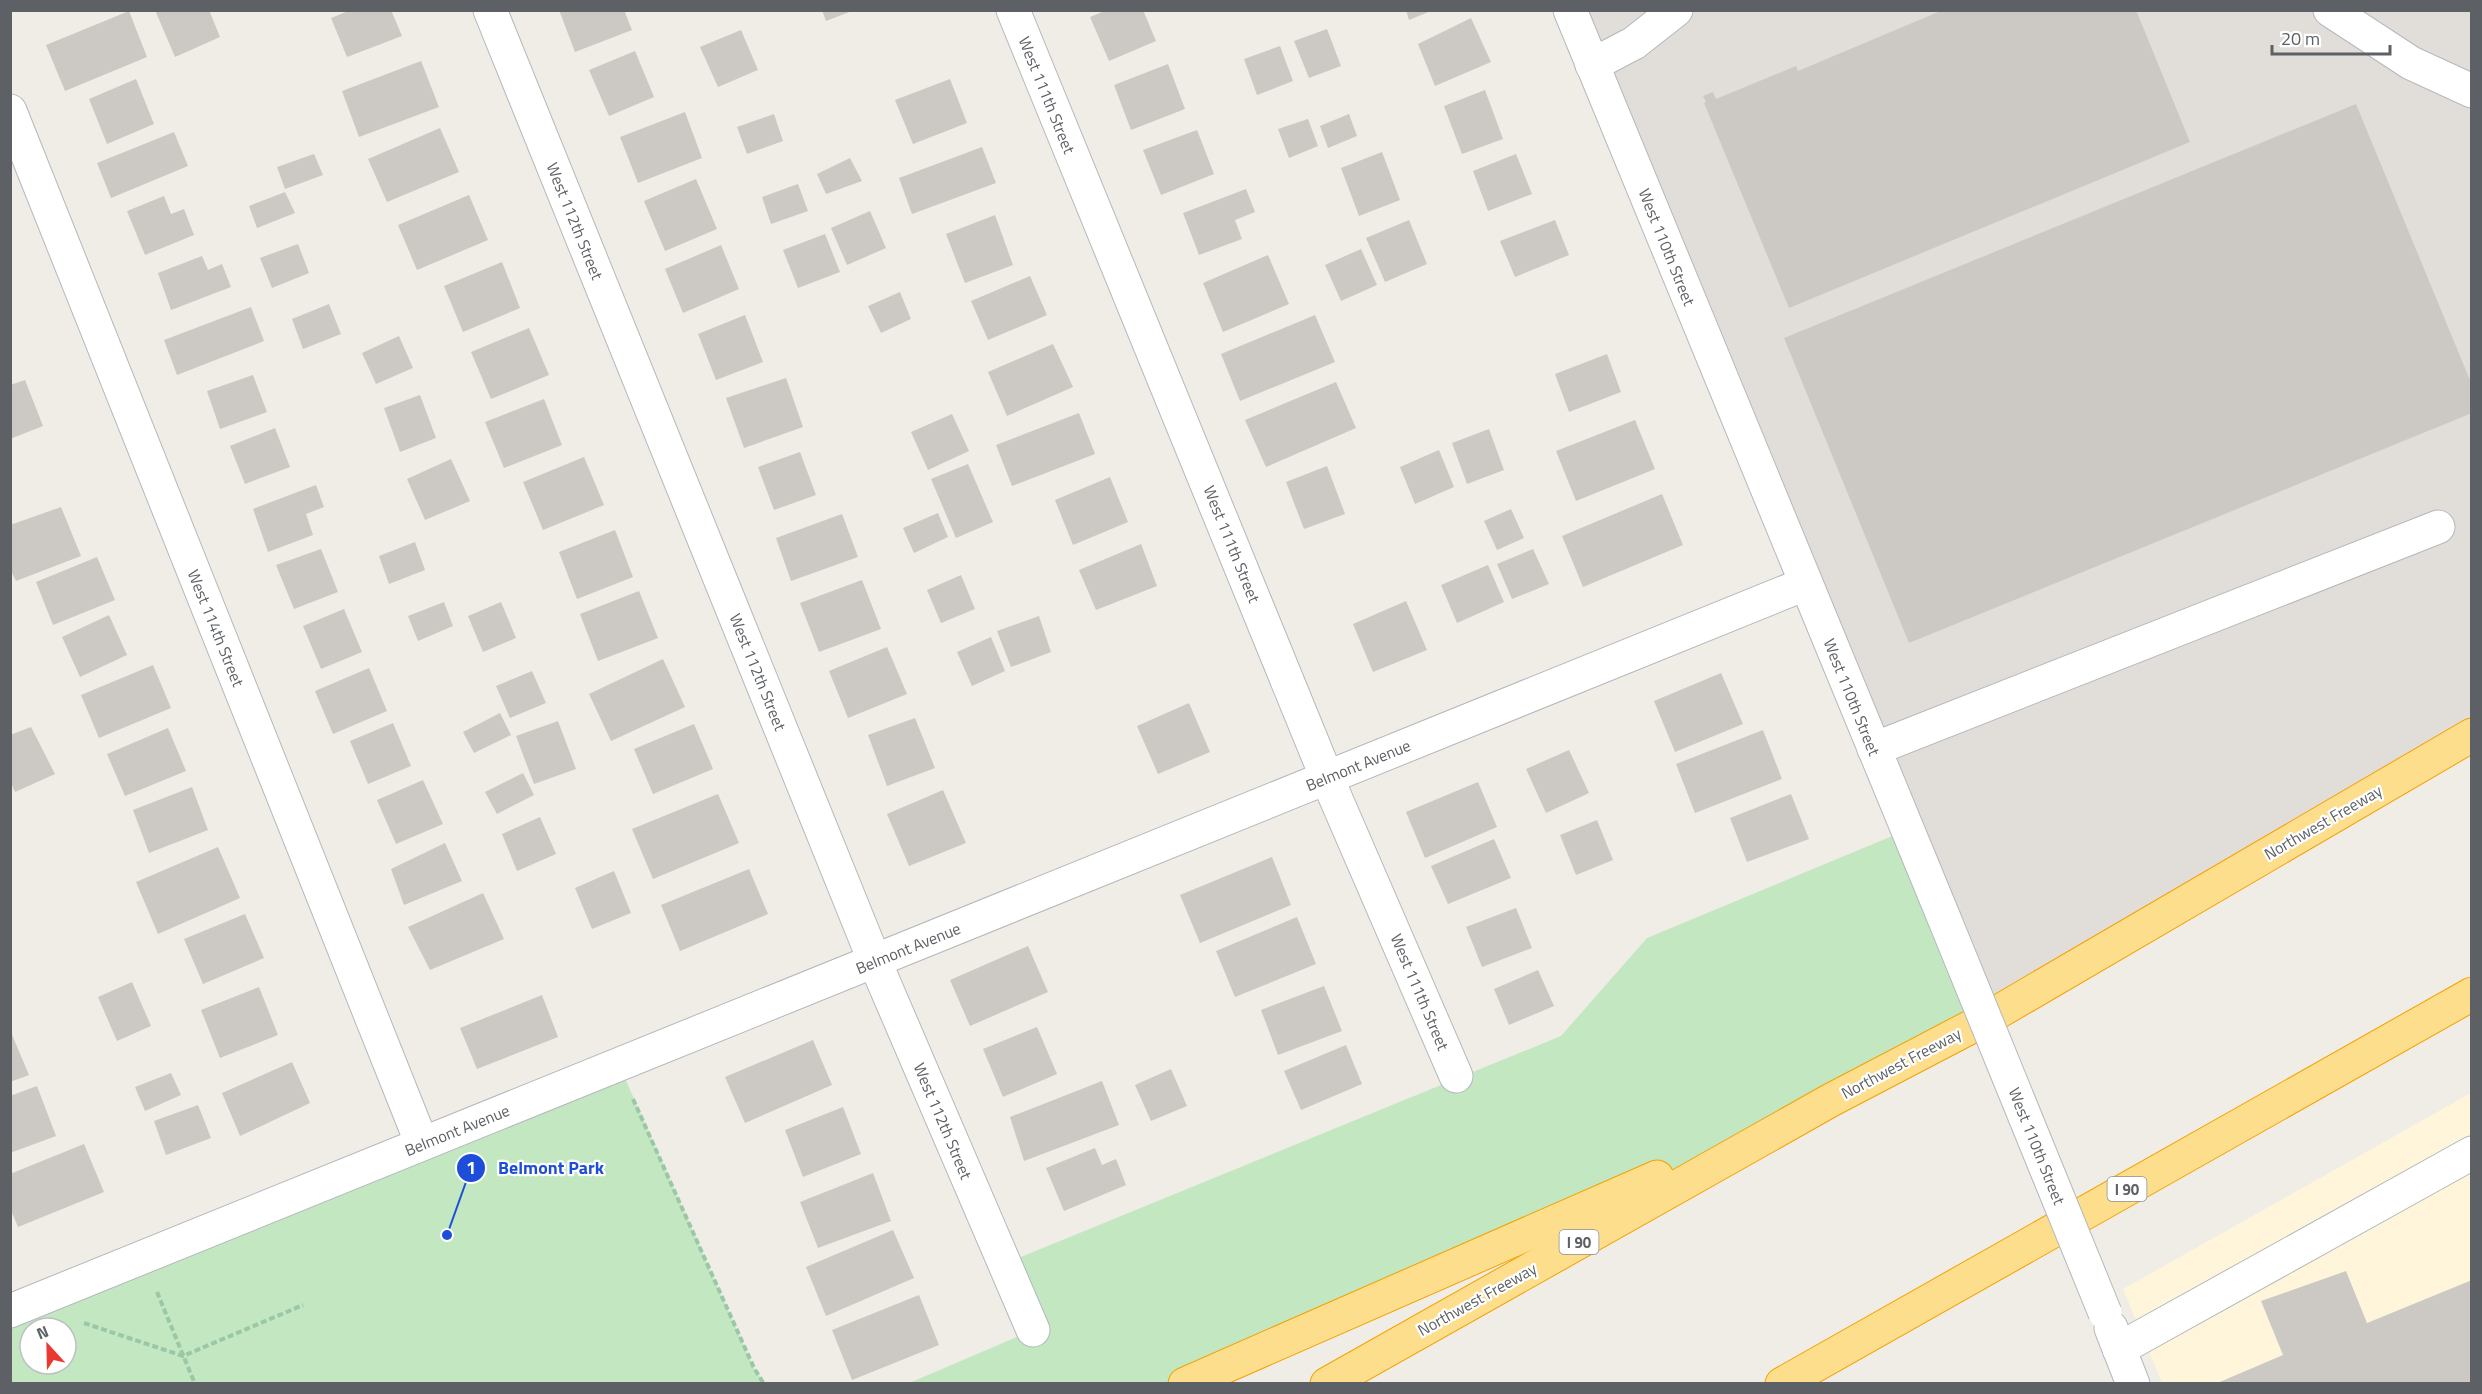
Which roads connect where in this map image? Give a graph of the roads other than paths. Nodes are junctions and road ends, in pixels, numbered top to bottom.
1 (490, 10) edge
2 (1013, 10) edge
3 (1570, 10) edge
4 (1676, 10) edge
5 (2330, 10) edge
6 (1592, 65) junction
7 (2472, 92) edge
8 (10, 111) edge
9 (2438, 527) dead end
10 (1805, 584) junction
11 (2472, 735) edge
12 (1874, 749) junction
13 (1327, 778) junction
14 (875, 962) junction
15 (2472, 994) edge
16 (1456, 1076) dead end
17 (1831, 1100) junction
18 (422, 1144) junction
19 (2472, 1153) edge
20 (10, 1311) edge
21 (1033, 1330) dead end
22 (2119, 1349) junction
23 (1185, 1383) edge
24 (1327, 1383) edge
25 (1782, 1383) edge
26 (2133, 1383) edge

1 - 14 street, West 112th Street
2 - 13 street, West 111th Street
3 - 6 street, West 110th Street
4 - 6 street
5 - 7 street
6 - 10 street, West 110th Street
8 - 18 street, West 114th Street
9 - 12 street
10 - 12 street, West 110th Street
10 - 13 street, Belmont Avenue
11 - 17 highway, Northwest Freeway / I 90
12 - 22 street, West 110th Street, bridge
13 - 14 street, Belmont Avenue
13 - 16 street, West 111th Street
14 - 18 street, Belmont Avenue
14 - 21 street, West 112th Street
15 - 25 highway, I 90
17 - 23 highway
17 - 24 highway, Northwest Freeway / I 90
18 - 20 street, Belmont Avenue
19 - 22 street
22 - 26 street, West 110th Street

